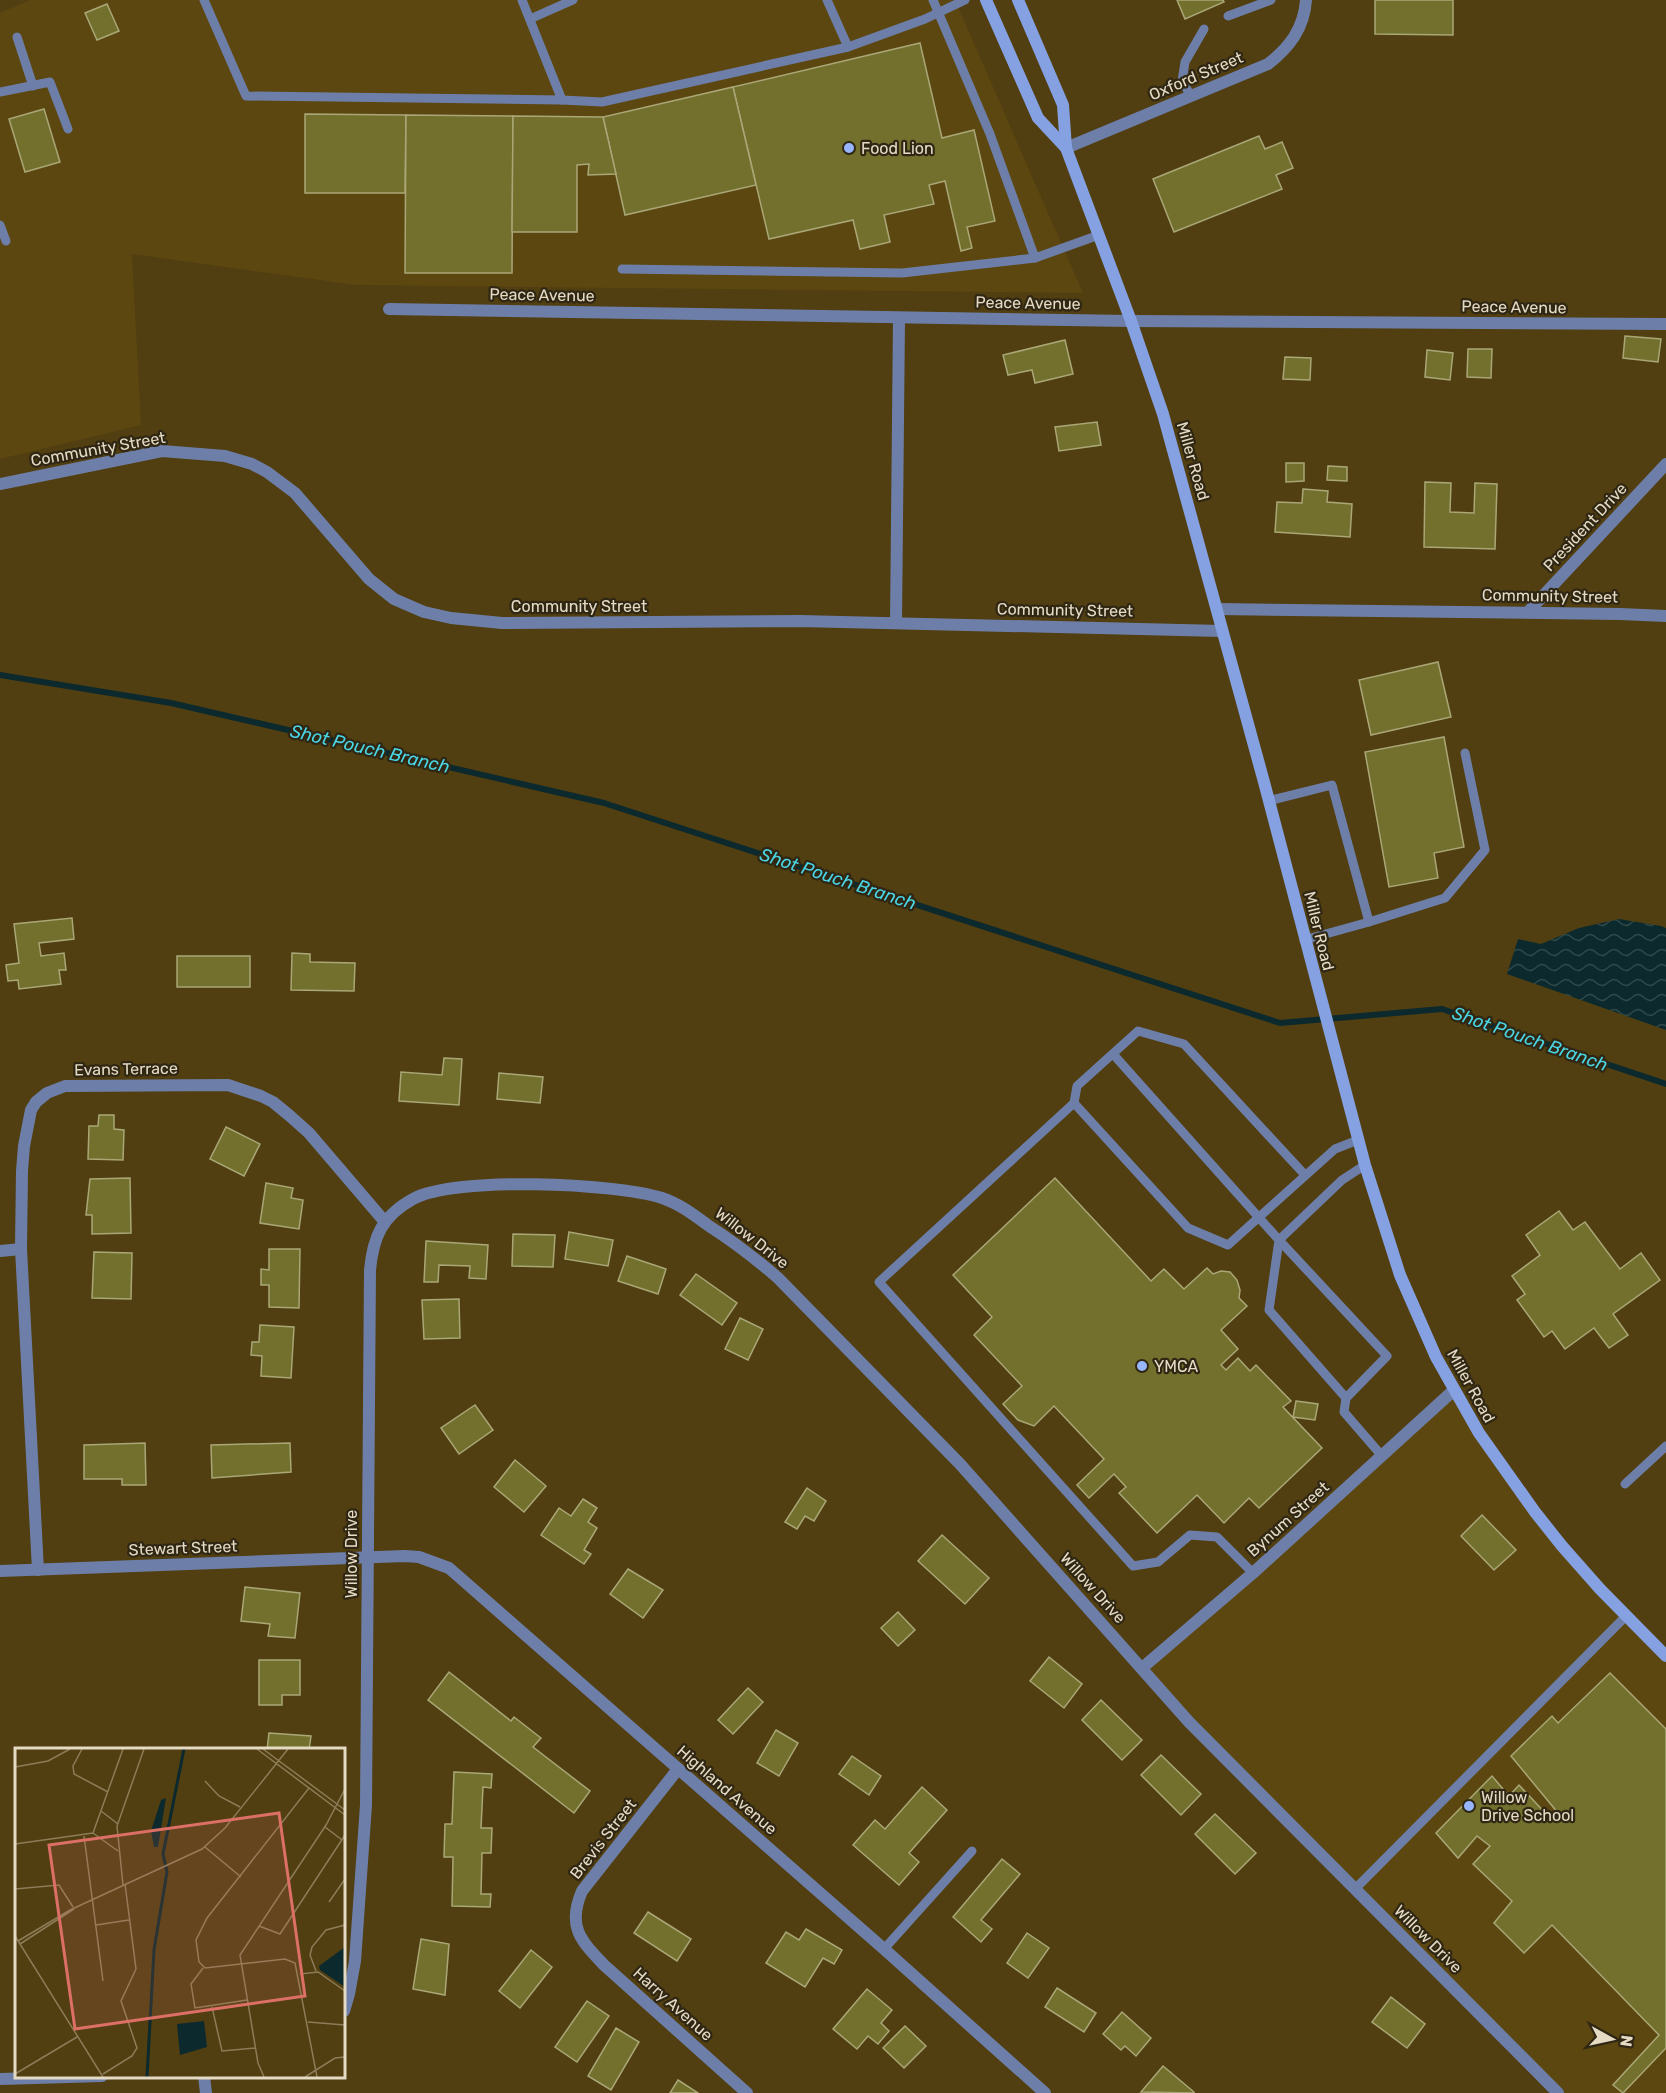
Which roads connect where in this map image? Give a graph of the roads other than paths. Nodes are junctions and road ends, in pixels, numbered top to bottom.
1 (204, 0) edge
2 (522, 0) edge
3 (573, 0) edge
4 (827, 0) edge
5 (933, 0) edge
6 (965, 0) edge
7 (986, 0) edge
8 (1018, 0) edge
9 (1271, 0) edge
10 (1306, 0) edge
11 (939, 12) junction
12 (1228, 16) dead end
13 (530, 19) junction
14 (1204, 29) dead end
15 (17, 37) dead end
16 (848, 47) junction
17 (33, 86) junction
18 (0, 92) edge
19 (1191, 96) junction
20 (562, 100) junction
21 (68, 129) dead end
22 (1066, 148) junction
23 (0, 225) edge
24 (1099, 235) junction
25 (6, 241) dead end
26 (1035, 258) junction
27 (622, 269) dead end
28 (389, 309) dead end
29 (899, 318) junction
30 (1131, 321) junction
31 (1666, 324) edge
32 (1666, 464) edge
33 (0, 484) edge
34 (1217, 609) junction
35 (1528, 612) junction
36 (1666, 616) edge
37 (896, 623) junction
38 (1222, 631) junction
39 (1465, 753) dead end
40 (1268, 801) junction
41 (1369, 922) junction
42 (1304, 940) junction
43 (1113, 1054) junction
44 (1074, 1103) junction
45 (1358, 1140) junction
46 (1365, 1165) junction
47 (1305, 1175) junction
48 (1259, 1217) junction
49 (385, 1221) junction
50 (1279, 1240) junction
51 (21, 1249) junction
52 (0, 1251) edge
53 (1454, 1390) junction
54 (1346, 1398) junction
55 (1666, 1446) edge
56 (1382, 1456) junction
57 (1625, 1484) dead end
58 (368, 1557) junction
59 (38, 1570) junction
60 (0, 1571) edge
61 (1253, 1573) junction
62 (1626, 1616) junction
63 (1666, 1656) edge
64 (1142, 1668) junction
65 (678, 1769) junction
66 (972, 1851) dead end
67 (1355, 1889) junction
68 (581, 1936) joint
69 (884, 1949) junction
70 (345, 2004) edge
71 (34, 2078) edge
72 (204, 2078) edge
73 (0, 2079) edge
74 (206, 2093) edge
75 (747, 2093) edge
76 (1045, 2093) edge
77 (1558, 2093) edge

1 - 20 lane
2 - 13 lane
3 - 13 lane
4 - 16 lane
5 - 11 lane
6 - 11 lane
7 - 22 main road, Miller Road
8 - 22 main road, Miller Road
9 - 12 lane
10 - 19 street, Oxford Street
11 - 16 lane
11 - 26 lane
13 - 20 lane
14 - 19 lane
15 - 17 lane
16 - 20 lane
17 - 18 lane
17 - 21 lane
19 - 22 street, Oxford Street
22 - 24 main road, Miller Road
23 - 25 lane
24 - 26 lane
24 - 30 main road, Miller Road
26 - 27 lane
28 - 29 street, Peace Avenue
29 - 30 street, Peace Avenue
29 - 37 street
30 - 31 street, Peace Avenue
30 - 34 main road, Miller Road
32 - 35 street, President Drive
33 - 37 street, Community Street
34 - 35 street, Community Street
34 - 38 main road, Miller Road
35 - 36 street, Community Street
37 - 38 street, Community Street
38 - 40 main road, Miller Road
39 - 41 lane
40 - 41 lane
40 - 42 main road, Miller Road
41 - 42 lane
42 - 45 main road, Miller Road
43 - 44 lane
43 - 47 lane
43 - 48 lane
44 - 48 lane
44 - 61 lane
45 - 46 main road, Miller Road
45 - 47 lane
46 - 50 lane
46 - 53 main road, Miller Road
47 - 48 lane
48 - 50 lane
49 - 51 street, Evans Terrace
49 - 58 street, Willow Drive
49 - 64 street, Willow Drive
50 - 54 lane
50 - 54 lane
51 - 52 street
51 - 59 street, Evans Terrace
53 - 56 street, Bynum Street
53 - 62 main road, Miller Road
54 - 56 lane
55 - 57 lane
56 - 61 street, Bynum Street
58 - 59 street, Stewart Street
58 - 65 street, Highland Avenue
58 - 70 street, Willow Drive
59 - 60 street, Stewart Street
61 - 64 street, Bynum Street
62 - 63 main road, Miller Road
62 - 67 lane
64 - 67 street, Willow Drive
65 - 68 street, Brevis Street
65 - 69 street, Highland Avenue
66 - 69 lane
67 - 77 street, Willow Drive
68 - 75 street, Harry Avenue
69 - 76 street, Highland Avenue
71 - 73 street
72 - 74 street

